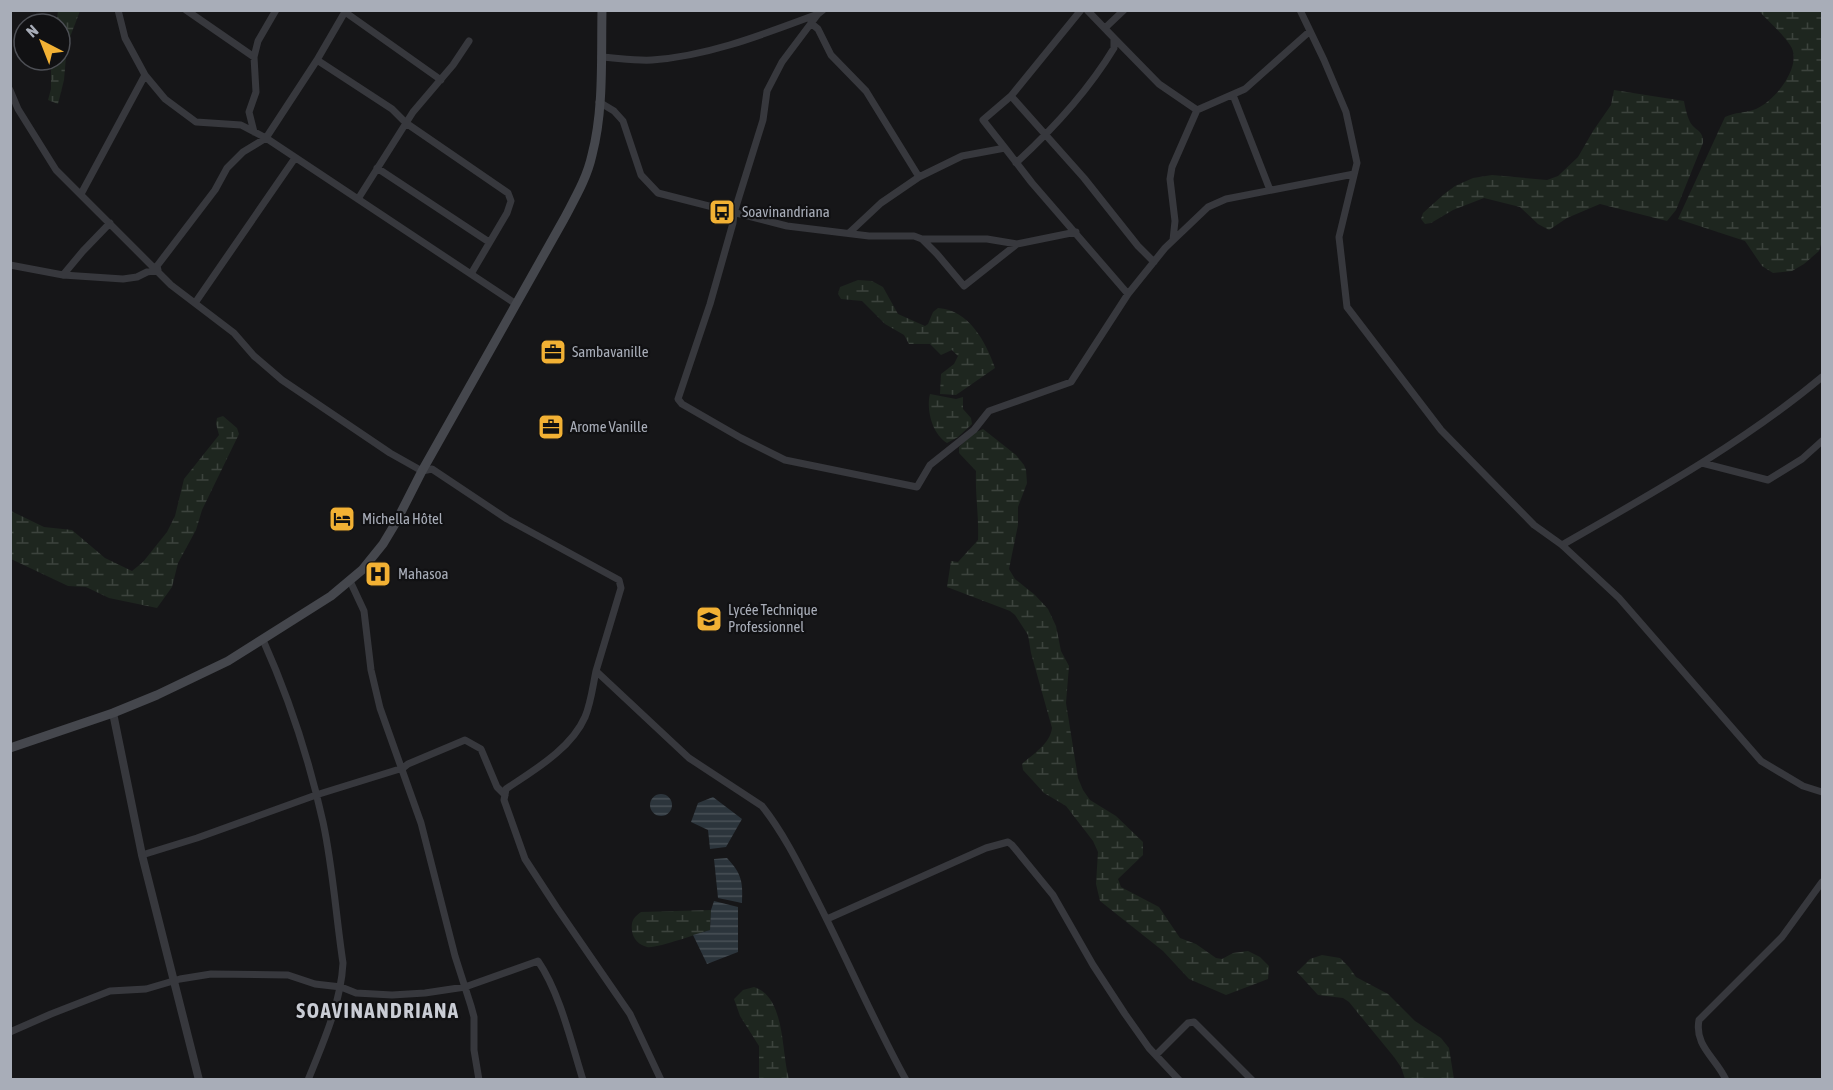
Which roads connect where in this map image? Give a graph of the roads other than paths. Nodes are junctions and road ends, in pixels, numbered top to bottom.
1 (118, 10) edge
2 (186, 10) edge
3 (276, 10) edge
4 (602, 10) edge
5 (1081, 10) edge
6 (1087, 10) edge
7 (1124, 10) edge
8 (1300, 10) edge
9 (346, 11) edge
10 (820, 13) edge
11 (812, 24) junction
12 (1105, 28) junction
13 (1310, 31) junction
14 (1114, 38) junction
15 (469, 41) dead end
16 (254, 57) junction
17 (601, 57) junction
18 (317, 60) junction
19 (145, 75) junction
20 (441, 80) junction
21 (10, 90) edge
22 (1233, 94) junction
23 (1011, 96) junction
24 (599, 102) junction
25 (1197, 111) junction
26 (406, 123) junction
27 (254, 132) junction
28 (1046, 135) junction
29 (266, 138) junction
30 (1005, 148) junction
31 (295, 158) junction
32 (1016, 163) junction
33 (377, 168) junction
34 (1354, 174) junction
35 (919, 177) junction
36 (1270, 190) junction
37 (81, 194) junction
38 (358, 199) junction
39 (734, 213) junction
40 (110, 223) junction
41 (1076, 232) junction
42 (849, 233) junction
43 (922, 239) junction
44 (1173, 240) junction
45 (489, 242) junction
46 (1017, 244) junction
47 (1154, 262) junction
48 (10, 265) edge
49 (158, 270) junction
50 (471, 274) junction
51 (63, 275) junction
52 (1128, 294) junction
53 (195, 303) junction
54 (516, 304) junction
55 (1822, 377) edge
56 (1822, 441) edge
57 (1702, 463) junction
58 (422, 471) junction
59 (1562, 545) junction
60 (350, 581) junction
61 (263, 640) junction
62 (596, 671) junction
63 (113, 712) junction
64 (10, 748) edge
65 (403, 768) junction
66 (1822, 792) edge
67 (316, 795) junction
68 (505, 795) junction
69 (142, 855) junction
70 (1822, 882) edge
71 (827, 919) junction
72 (173, 981) junction
73 (341, 987) junction
74 (465, 987) junction
75 (10, 1032) edge
76 (1156, 1055) junction
77 (199, 1080) edge
78 (308, 1080) edge
79 (479, 1080) edge
80 (583, 1080) edge
81 (661, 1080) edge
82 (906, 1080) edge
83 (1179, 1080) edge
84 (1252, 1080) edge
85 (1726, 1080) edge

1 - 19 street
2 - 16 street
3 - 16 street
4 - 17 main road
5 - 23 street
6 - 12 street
7 - 12 street
8 - 13 street
9 - 18 street
9 - 20 street
10 - 11 street
10 - 17 street
11 - 35 street
11 - 39 street
12 - 14 street
13 - 22 street
13 - 34 street
14 - 25 street
14 - 28 street
15 - 20 street
16 - 27 street
17 - 24 main road
18 - 26 street
18 - 29 street
19 - 27 street
19 - 37 street
20 - 26 street
21 - 37 street
22 - 25 street
22 - 36 street
23 - 28 street
23 - 30 street
24 - 39 street
24 - 54 main road
25 - 44 street
26 - 33 street
26 - 45 street
27 - 29 street
28 - 32 street
28 - 47 street
29 - 31 street
29 - 49 street
30 - 32 street
30 - 35 street
31 - 38 street
31 - 53 street
32 - 41 street
33 - 38 street
33 - 45 street
34 - 36 street
34 - 59 street
35 - 42 street
36 - 44 street
37 - 40 street
38 - 50 street
39 - 42 street
39 - 52 street
40 - 49 street
40 - 51 street
41 - 46 street
41 - 52 street
42 - 43 street
43 - 46 street
43 - 46 street
44 - 47 street
45 - 50 street
47 - 52 street
48 - 51 street
49 - 51 street
49 - 53 street
50 - 54 street
53 - 58 street
54 - 58 main road
55 - 57 street
56 - 57 street
57 - 59 street
58 - 60 main road
58 - 62 street
59 - 66 street
60 - 61 main road
60 - 65 street
61 - 63 main road
61 - 67 street
62 - 68 street
62 - 71 street
63 - 64 main road
63 - 69 street
65 - 67 street
65 - 68 street
65 - 74 street
67 - 69 street
67 - 73 street
68 - 81 street
69 - 72 street
70 - 85 street
71 - 76 street
71 - 82 street
72 - 73 street
72 - 75 street
72 - 77 street
73 - 74 street
73 - 78 street
74 - 79 street
74 - 80 street
76 - 83 street
76 - 84 street

